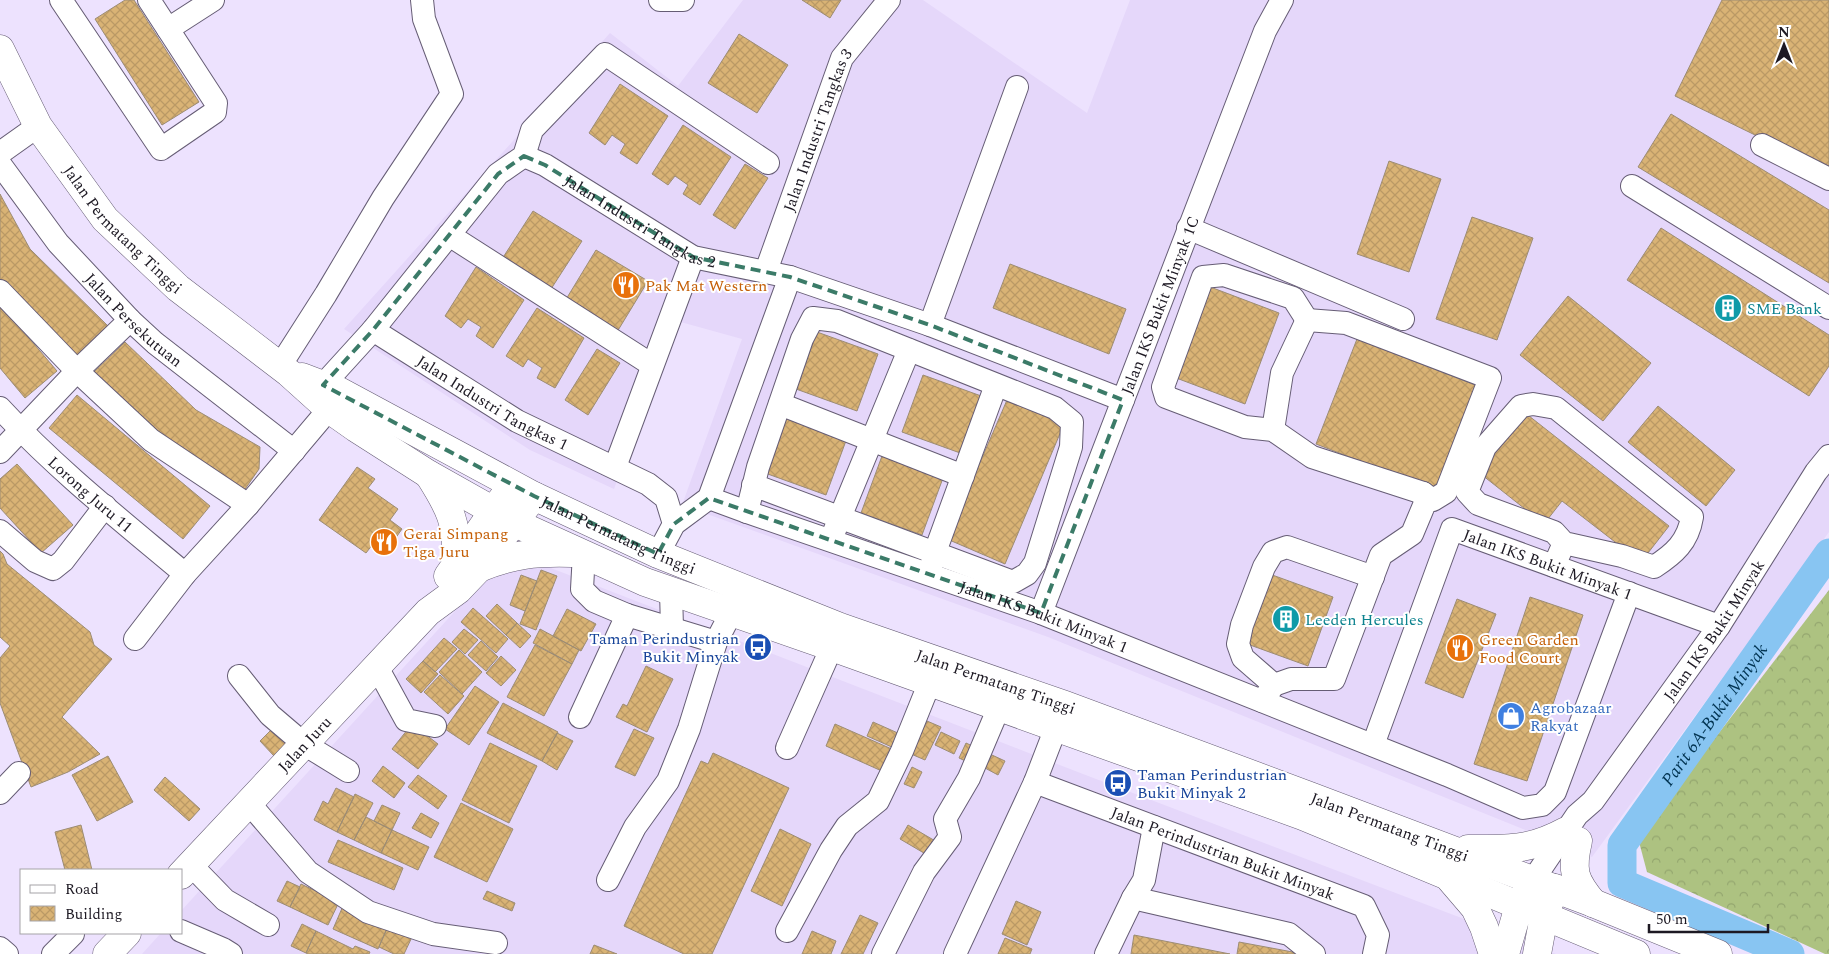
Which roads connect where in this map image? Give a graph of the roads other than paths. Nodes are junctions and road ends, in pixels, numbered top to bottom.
1 (149, 0) edge
2 (213, 0) edge
3 (422, 0) edge
4 (660, 0) edge
5 (683, 0) edge
6 (889, 0) edge
7 (1282, 0) edge
8 (70, 3) edge
9 (168, 29) junction
10 (0, 49) edge
11 (1017, 87) dead end
12 (38, 126) junction
13 (1762, 145) dead end
14 (0, 153) edge
15 (524, 156) junction
16 (768, 163) dead end
17 (0, 164) edge
18 (1829, 179) edge
19 (1632, 186) dead end
20 (1188, 228) junction
21 (449, 235) junction
22 (693, 257) junction
23 (766, 272) junction
24 (790, 277) junction
25 (0, 291) edge
26 (1829, 308) edge
27 (1403, 319) dead end
28 (130, 320) junction
29 (1307, 320) junction
30 (930, 325) junction
31 (374, 330) junction
32 (909, 350) junction
33 (652, 365) junction
34 (285, 369) junction
35 (77, 372) junction
36 (996, 385) junction
37 (326, 397) junction
38 (1122, 400) junction
39 (780, 404) junction
40 (0, 408) edge
41 (1273, 430) junction
42 (21, 431) junction
43 (872, 440) junction
44 (294, 451) junction
45 (0, 452) edge
46 (1829, 456) edge
47 (615, 467) junction
48 (428, 474) junction
49 (963, 476) junction
50 (753, 485) junction
51 (523, 491) junction
52 (1423, 493) junction
53 (710, 498) junction
54 (248, 505) junction
55 (105, 506) junction
56 (747, 512) junction
57 (505, 517) junction
58 (840, 517) junction
59 (674, 524) junction
60 (0, 532) edge
61 (831, 541) junction
62 (1564, 543) junction
63 (935, 552) junction
64 (584, 553) junction
65 (658, 554) junction
66 (467, 566) junction
67 (1554, 566) junction
68 (185, 574) junction
69 (930, 575) junction
70 (1373, 577) junction
71 (671, 591) junction
72 (1629, 593) junction
73 (731, 613) junction
74 (1040, 613) junction
75 (627, 615) junction
76 (1719, 626) junction
77 (672, 628) junction
78 (836, 637) junction
79 (135, 639) dead end
80 (716, 642) junction
81 (377, 667) junction
82 (934, 672) junction
83 (240, 676) dead end
84 (1268, 693) junction
85 (1004, 696) junction
86 (1060, 716) junction
87 (580, 717) dead end
88 (435, 726) dead end
89 (304, 744) junction
90 (1373, 745) junction
91 (787, 748) dead end
92 (348, 771) dead end
93 (19, 773) dead end
94 (1035, 782) junction
95 (0, 793) edge
96 (249, 803) junction
97 (1154, 827) junction
98 (1572, 836) junction
99 (1451, 849) junction
100 (186, 870) edge
101 (1448, 877) junction
102 (608, 880) dead end
103 (1544, 884) junction
104 (1133, 898) junction
105 (1593, 903) junction
106 (1519, 906) junction
107 (1544, 916) junction
108 (268, 925) dead end
109 (787, 931) dead end
110 (182, 932) edge
111 (72, 934) edge
112 (126, 934) edge
113 (496, 943) dead end
114 (0, 948) edge
115 (1631, 953) edge
116 (7, 954) edge
117 (53, 954) edge
118 (107, 954) edge
119 (231, 954) edge
120 (884, 954) edge
121 (955, 954) edge
122 (1106, 954) edge
123 (1314, 954) edge
124 (1374, 954) edge
125 (1493, 954) edge
126 (1505, 954) edge
127 (1537, 954) edge
128 (1718, 954) edge

1 - 9 street
2 - 9 street
3 - 34 street
4 - 5 street
6 - 23 street, Jalan Industri Tangkas 3
7 - 20 street, Jalan IKS Bukit Minyak 1C
8 - 9 street
10 - 12 main road, Jalan Permatang Tinggi
11 - 30 street
12 - 14 street
12 - 34 main road, Jalan Permatang Tinggi
13 - 18 street
15 - 16 street
15 - 21 street
15 - 22 street, Jalan Industri Tangkas 2
17 - 28 street, Jalan Persekutuan
19 - 26 street
20 - 27 street
20 - 38 street, Jalan IKS Bukit Minyak 1C
21 - 31 street
21 - 33 street
22 - 23 street, Jalan Industri Tangkas 2
22 - 33 street
23 - 24 street, Jalan Industri Tangkas 2
24 - 30 street, Jalan Industri Tangkas 2
24 - 53 street
25 - 35 street
28 - 35 street
28 - 44 street, Jalan Persekutuan
29 - 41 street
29 - 41 street
29 - 52 street
30 - 38 street, Jalan Industri Tangkas 2
31 - 37 street
31 - 47 street, Jalan Industri Tangkas 1
32 - 36 street
32 - 39 street
32 - 43 street
33 - 47 street
34 - 37 main road, Jalan Permatang Tinggi
35 - 42 street
35 - 54 street
36 - 49 street
36 - 63 street
37 - 44 street
37 - 48 main road, Jalan Permatang Tinggi
37 - 51 main road, Jalan Permatang Tinggi
38 - 74 street, Jalan IKS Bukit Minyak 1C
39 - 43 street
39 - 50 street
40 - 42 street, Lorong Juru 11
41 - 52 street
42 - 45 street
42 - 55 street, Lorong Juru 11
43 - 49 street
43 - 58 street
44 - 54 street
46 - 76 street, Jalan IKS Bukit Minyak
47 - 59 street, Jalan Industri Tangkas 1
48 - 57 main road, Jalan Permatang Tinggi
48 - 66 main road
49 - 63 street
50 - 56 street
50 - 58 street
51 - 57 main road, Jalan Juru
51 - 65 main road, Jalan Permatang Tinggi
52 - 70 street
53 - 56 street, Jalan IKS Bukit Minyak 1
53 - 59 street
54 - 68 street
55 - 60 street
55 - 68 street, Lorong Juru 11
56 - 61 street, Jalan IKS Bukit Minyak 1
57 - 64 main road, Jalan Permatang Tinggi
57 - 66 main road, Jalan Juru
58 - 61 street
58 - 63 street
59 - 65 street
61 - 69 street, Jalan IKS Bukit Minyak 1
62 - 62 street
62 - 67 street
63 - 69 street
64 - 66 main road
64 - 71 main road, Jalan Permatang Tinggi
64 - 75 street
65 - 78 main road, Jalan Permatang Tinggi
66 - 81 main road, Jalan Juru
67 - 72 street, Jalan IKS Bukit Minyak 1
67 - 90 street, Jalan IKS Bukit Minyak 1
68 - 79 street
69 - 74 street, Jalan IKS Bukit Minyak 1
70 - 84 street
70 - 84 street
71 - 73 main road, Jalan Permatang Tinggi
71 - 77 street
72 - 76 street, Jalan IKS Bukit Minyak 1
72 - 90 street, Jalan IKS Bukit Minyak 1
73 - 78 main road, Jalan Permatang Tinggi
73 - 80 street
74 - 84 street, Jalan IKS Bukit Minyak 1
75 - 77 street
75 - 87 street
76 - 98 street, Jalan IKS Bukit Minyak
77 - 80 street
78 - 82 main road, Jalan Permatang Tinggi
78 - 91 street
80 - 102 street
81 - 88 street
81 - 89 main road, Jalan Juru
82 - 85 main road, Jalan Permatang Tinggi
82 - 109 street
83 - 89 street
84 - 90 street, Jalan IKS Bukit Minyak 1
85 - 86 main road, Jalan Permatang Tinggi
85 - 120 street
86 - 94 street
86 - 99 main road, Jalan Permatang Tinggi
86 - 101 main road, Jalan Permatang Tinggi
89 - 92 street
89 - 96 main road, Jalan Juru
93 - 95 street
94 - 97 street, Jalan Perindustrian Bukit Minyak
94 - 121 street
96 - 100 main road, Jalan Juru
96 - 113 street
97 - 104 street
97 - 124 street, Jalan Perindustrian Bukit Minyak
98 - 99 main road
98 - 103 street, Jalan IKS Bukit Minyak
98 - 105 main road
99 - 103 main road, Jalan Permatang Tinggi
100 - 108 street
101 - 106 main road, Jalan Permatang Tinggi
101 - 125 main road
103 - 105 main road, Jalan Permatang Tinggi
103 - 106 main road
103 - 107 main road
104 - 122 street
104 - 123 street
105 - 128 main road, Jalan Permatang Tinggi
106 - 107 main road, Jalan Permatang Tinggi
106 - 126 main road
107 - 115 main road, Jalan Permatang Tinggi
107 - 127 main road
110 - 119 street
111 - 117 street
112 - 118 main road
114 - 116 street

